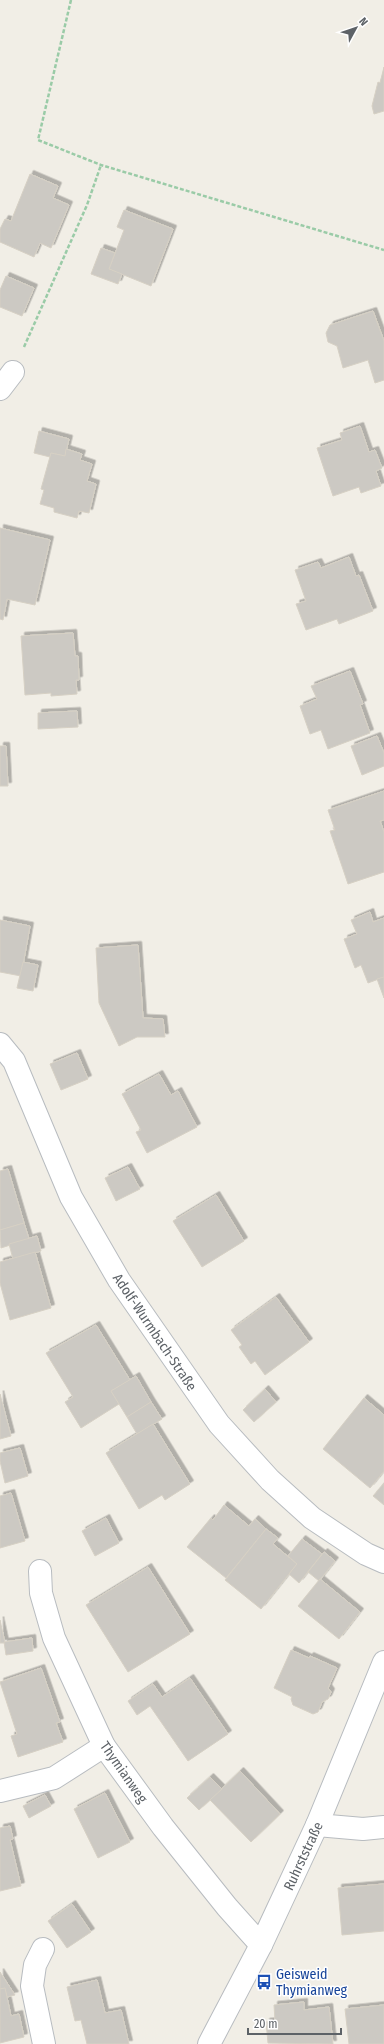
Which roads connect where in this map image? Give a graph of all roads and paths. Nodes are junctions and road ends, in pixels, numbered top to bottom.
1 (71, 0) edge
2 (100, 165) junction
3 (384, 250) edge
4 (7, 381) edge
5 (0, 1044) edge
6 (384, 1562) edge
7 (40, 1571) dead end
8 (384, 1662) edge
9 (104, 1746) junction
10 (0, 1791) edge
11 (317, 1825) junction
12 (384, 1827) edge
13 (262, 1945) junction
14 (43, 1949) dead end
15 (44, 2044) edge
16 (209, 2044) edge

1 - 2 path
2 - 3 path
2 - 4 path
5 - 6 street, Adolf-Wurmbach-Straße
7 - 9 street, Thymianweg
8 - 11 street, Ruhrststraße
9 - 10 street
9 - 13 street, Thymianweg
11 - 12 street
11 - 13 street, Ruhrststraße
13 - 16 street, Ruhrststraße
14 - 15 street

